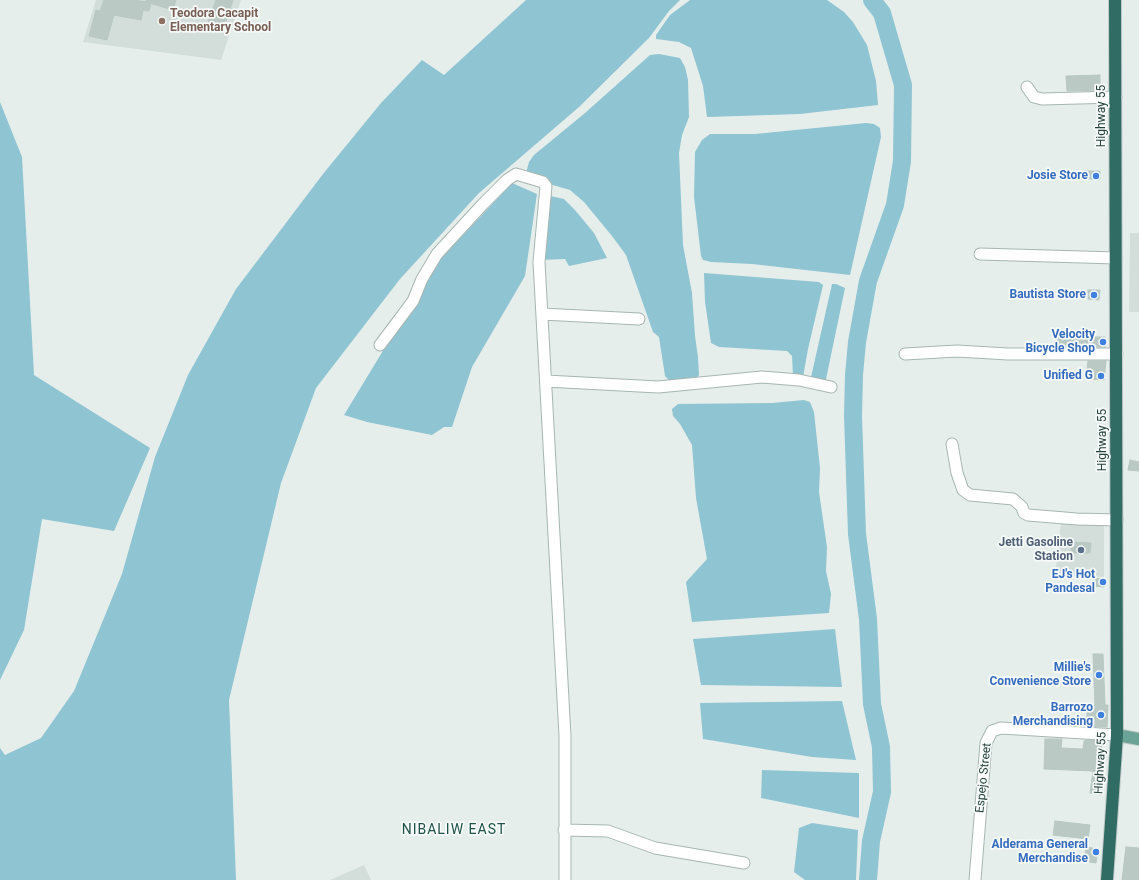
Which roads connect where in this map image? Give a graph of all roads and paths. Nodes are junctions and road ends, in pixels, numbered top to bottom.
1 (1115, 0) edge
2 (1027, 87) dead end
3 (1116, 97) junction
4 (980, 254) dead end
5 (1116, 258) junction
6 (542, 314) junction
7 (639, 319) dead end
8 (380, 345) dead end
9 (904, 354) dead end
10 (1117, 354) junction
11 (546, 381) junction
12 (831, 387) dead end
13 (952, 444) dead end
14 (1117, 520) junction
15 (1117, 735) junction
16 (1139, 739) edge
17 (564, 830) junction
18 (744, 863) dead end
19 (565, 880) edge
20 (975, 880) edge
21 (1107, 880) edge

1 - 3 highway, Highway 55
2 - 3 street
3 - 5 highway, Highway 55
4 - 5 street
5 - 10 highway, Highway 55
6 - 7 street
6 - 8 street
6 - 11 street
9 - 10 street
10 - 14 highway, Highway 55
11 - 12 street
11 - 17 street
13 - 14 street
14 - 15 highway, Highway 55
15 - 16 main road
15 - 20 street, Espejo Street
15 - 21 highway, Highway 55
17 - 18 street
17 - 19 street

